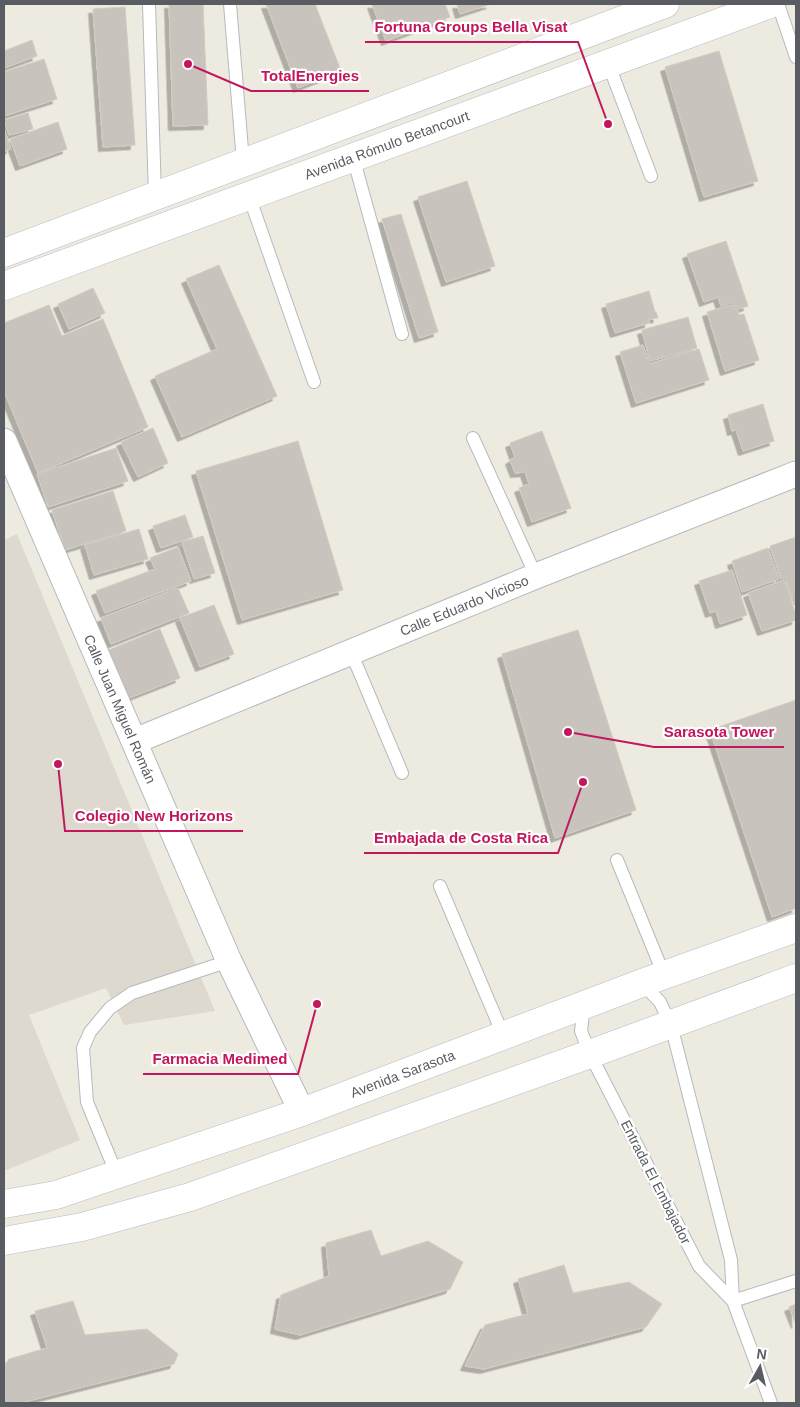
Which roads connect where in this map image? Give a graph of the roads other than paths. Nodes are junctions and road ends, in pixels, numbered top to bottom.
1 (149, 4) edge
2 (230, 4) edge
3 (665, 4) edge
4 (770, 4) edge
5 (778, 4) edge
6 (796, 57) edge
7 (608, 63) junction
8 (353, 157) junction
9 (243, 162) junction
10 (650, 176) dead end
11 (155, 196) junction
12 (249, 196) junction
13 (4, 253) edge
14 (4, 286) edge
15 (402, 334) dead end
16 (314, 382) dead end
17 (473, 438) dead end
18 (4, 441) edge
19 (796, 474) edge
20 (536, 576) junction
21 (351, 652) junction
22 (135, 741) junction
23 (402, 773) dead end
24 (617, 860) dead end
25 (440, 886) dead end
26 (796, 928) edge
27 (229, 961) junction
28 (796, 978) edge
29 (653, 979) junction
30 (584, 1006) junction
31 (672, 1024) junction
32 (504, 1037) junction
33 (590, 1054) junction
34 (302, 1112) junction
35 (117, 1175) junction
36 (4, 1204) edge
37 (4, 1241) edge
38 (796, 1281) edge
39 (733, 1301) junction
40 (771, 1403) edge

1 - 11 lane
2 - 9 lane
3 - 9 main road
4 - 7 main road, Avenida Rómulo Betancourt
5 - 6 lane
7 - 8 main road, Avenida Rómulo Betancourt
7 - 10 lane
8 - 12 main road, Avenida Rómulo Betancourt
8 - 15 lane
9 - 11 main road
11 - 13 main road
12 - 14 main road, Avenida Rómulo Betancourt
12 - 16 lane
17 - 20 lane
18 - 22 street, Calle Juan Miguel Román
19 - 20 street, Calle Eduardo Vicioso
20 - 21 street, Calle Eduardo Vicioso
21 - 22 street, Calle Eduardo Vicioso
21 - 23 lane
22 - 27 street, Calle Juan Miguel Román
24 - 29 lane
25 - 32 lane
26 - 29 main road, Avenida Sarasota
27 - 34 street, Calle Juan Miguel Román
27 - 35 lane
28 - 31 main road
29 - 30 main road, Avenida Sarasota
29 - 31 lane, Entrada El Embajador
30 - 32 main road, Avenida Sarasota
30 - 33 lane, Entrada El Embajador
31 - 33 main road
31 - 39 lane, Entrada El Embajador
32 - 34 main road, Avenida Sarasota
33 - 37 main road
33 - 39 lane, Entrada El Embajador
34 - 35 main road, Avenida Sarasota
35 - 36 main road, Avenida Sarasota
38 - 39 lane
39 - 40 lane, Entrada El Embajador

